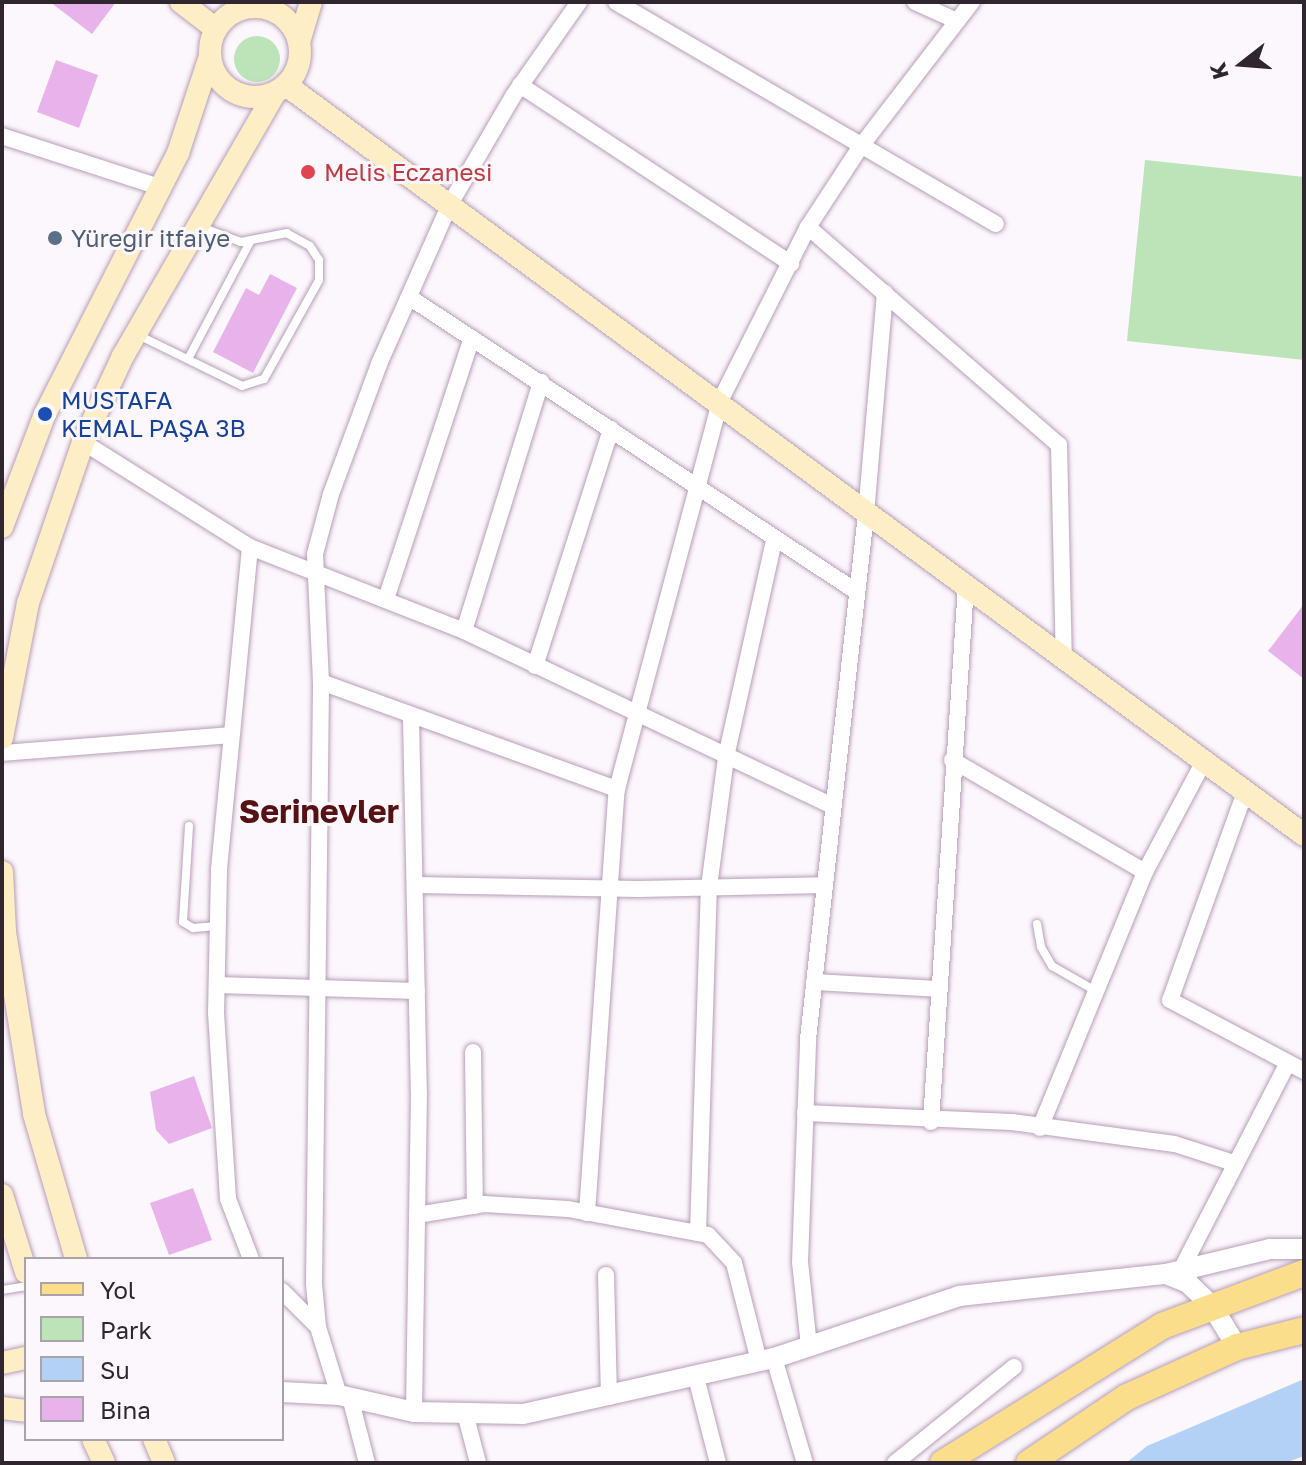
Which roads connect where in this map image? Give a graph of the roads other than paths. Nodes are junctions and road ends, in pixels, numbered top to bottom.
1 (181, 2) edge
2 (311, 2) edge
3 (579, 2) edge
4 (616, 2) edge
5 (915, 2) edge
6 (972, 2) edge
7 (240, 6) edge
8 (957, 21) junction
9 (216, 29) junction
10 (299, 42) junction
11 (210, 56) junction
12 (520, 85) junction
13 (280, 89) junction
14 (2, 136) edge
15 (861, 146) junction
16 (159, 187) junction
17 (450, 204) junction
18 (996, 224) dead end
19 (196, 225) junction
20 (808, 227) junction
21 (250, 242) junction
22 (791, 264) junction
23 (885, 293) junction
24 (409, 297) junction
25 (136, 334) junction
26 (472, 338) junction
27 (188, 359) junction
28 (541, 382) junction
29 (720, 401) junction
30 (611, 429) junction
31 (83, 442) junction
32 (699, 488) junction
33 (866, 514) junction
34 (2, 527) edge
35 (774, 541) junction
36 (250, 547) junction
37 (316, 570) junction
38 (966, 585) junction
39 (854, 590) junction
40 (386, 599) junction
41 (464, 631) junction
42 (1064, 659) junction
43 (535, 666) junction
44 (321, 682) junction
45 (636, 714) junction
46 (411, 718) junction
47 (230, 735) junction
48 (2, 738) edge
49 (2, 753) edge
50 (726, 757) junction
51 (952, 760) junction
52 (1204, 761) junction
53 (617, 789) junction
54 (1245, 792) junction
55 (832, 806) junction
56 (189, 826) dead end
57 (1304, 835) edge
58 (2, 872) edge
59 (1145, 872) junction
60 (415, 885) junction
61 (824, 885) junction
62 (709, 887) junction
63 (611, 889) junction
64 (1037, 924) dead end
65 (218, 926) junction
66 (814, 982) junction
67 (217, 985) junction
68 (316, 988) junction
69 (938, 989) junction
70 (1094, 990) junction
71 (417, 991) junction
72 (473, 1052) dead end
73 (1288, 1063) junction
74 (1304, 1071) edge
75 (805, 1113) junction
76 (931, 1122) junction
77 (1040, 1128) junction
78 (1234, 1163) junction
79 (2, 1195) edge
80 (475, 1206) junction
81 (587, 1213) junction
82 (417, 1215) junction
83 (698, 1233) junction
84 (1304, 1249) edge
85 (75, 1257) edge
86 (250, 1257) edge
87 (24, 1266) edge
88 (1174, 1272) junction
89 (1304, 1273) edge
90 (606, 1275) dead end
91 (24, 1286) edge
92 (2, 1290) edge
93 (284, 1293) edge
94 (1212, 1306) junction
95 (318, 1327) junction
96 (1304, 1330) edge
97 (809, 1346) junction
98 (1237, 1347) junction
99 (24, 1358) edge
100 (766, 1360) junction
101 (2, 1363) edge
102 (1014, 1367) dead end
103 (696, 1377) junction
104 (284, 1392) edge
105 (345, 1396) junction
106 (609, 1397) junction
107 (2, 1408) edge
108 (24, 1411) edge
109 (414, 1412) junction
110 (465, 1413) junction
111 (94, 1441) edge
112 (155, 1441) edge
113 (104, 1463) edge
114 (164, 1463) edge
115 (367, 1463) edge
116 (478, 1463) edge
117 (718, 1463) edge
118 (805, 1463) edge
119 (895, 1463) edge
120 (943, 1463) edge
121 (1029, 1463) edge

1 - 9 main road
2 - 10 main road
3 - 12 street
4 - 15 street
5 - 8 street
6 - 8 street
7 - 9 main road
7 - 10 main road
8 - 15 street
9 - 11 main road
10 - 13 main road
11 - 13 main road
11 - 16 main road
12 - 17 street
12 - 22 street
13 - 17 main road
13 - 19 main road
14 - 16 street
15 - 18 street
15 - 20 street
16 - 34 main road
17 - 24 street
17 - 29 main road
19 - 21 lane
19 - 25 main road
20 - 22 street
20 - 23 street
21 - 27 lane
21 - 27 lane
22 - 29 street
23 - 33 street
23 - 42 street
24 - 26 street
24 - 37 street
25 - 27 lane
25 - 31 main road
26 - 28 street
26 - 40 street
28 - 30 street
28 - 41 street
29 - 32 street
29 - 33 main road
30 - 32 street
30 - 43 street
31 - 36 street
31 - 48 main road
32 - 35 street
32 - 45 street
33 - 38 main road
33 - 39 street
35 - 39 street
35 - 50 street
36 - 37 street
36 - 47 street
37 - 40 street
37 - 44 street
38 - 42 main road
38 - 51 street
39 - 55 street
40 - 41 street
41 - 43 street
42 - 52 main road
43 - 45 street
44 - 46 street
44 - 68 street
45 - 50 street
45 - 53 street
46 - 53 street
46 - 60 street
47 - 49 street
47 - 65 street
50 - 55 street
50 - 62 street
51 - 59 street
51 - 69 street
52 - 54 main road
52 - 59 street
53 - 63 street
54 - 57 main road
54 - 73 street
55 - 61 street
56 - 65 lane
58 - 85 main road
59 - 70 street
60 - 63 street
60 - 71 street
61 - 62 street
61 - 66 street
62 - 63 street
62 - 83 street
63 - 81 street
64 - 70 lane
65 - 67 street
66 - 69 street
66 - 75 street
67 - 68 street
67 - 86 street
68 - 71 street
68 - 95 street
69 - 76 street
70 - 77 street
71 - 82 street
72 - 80 street
73 - 74 street
73 - 78 street
75 - 76 street
75 - 97 street
76 - 77 street
77 - 78 street
78 - 88 street
79 - 87 main road
80 - 81 street
80 - 82 street
81 - 83 street
82 - 109 street
83 - 100 street
84 - 88 street
88 - 94 street
88 - 97 street
89 - 94 main road
90 - 106 street
91 - 92 lane
93 - 95 street
94 - 98 street
94 - 120 main road
95 - 105 street
96 - 98 main road
97 - 100 street
98 - 121 main road
99 - 101 main road
100 - 103 street
100 - 118 street
102 - 119 street
103 - 106 street
103 - 117 street
104 - 105 street
105 - 109 street
105 - 115 street
106 - 110 street
107 - 108 main road
109 - 110 street
110 - 116 street
111 - 113 main road
112 - 114 main road

